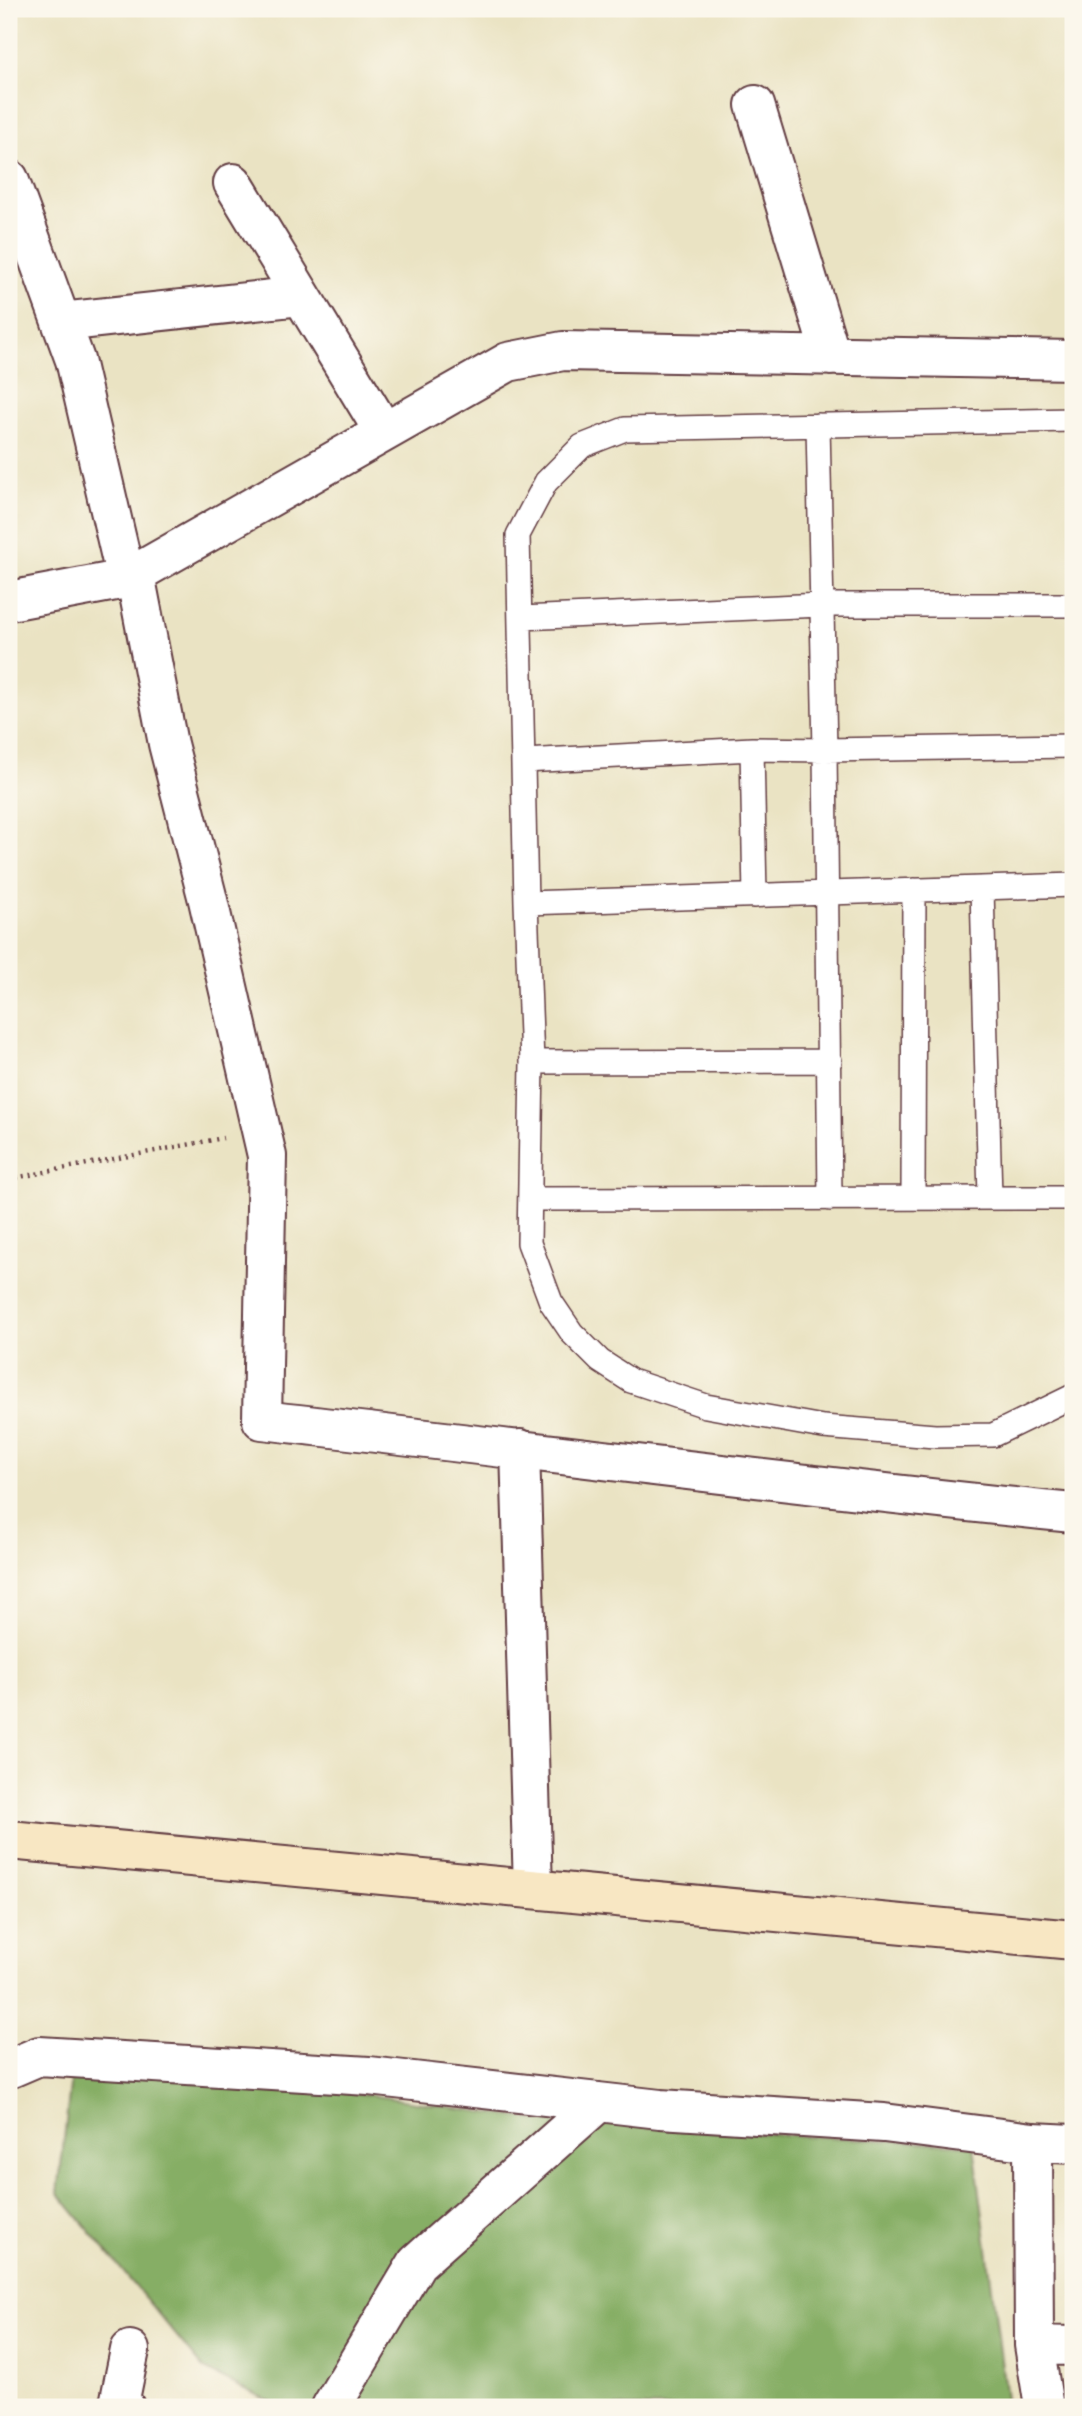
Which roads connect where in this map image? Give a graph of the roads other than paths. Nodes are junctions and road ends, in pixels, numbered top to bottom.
1 (755, 105) dead end
2 (9, 179) edge
3 (233, 183) dead end
4 (301, 296) junction
5 (61, 322) junction
6 (831, 356) junction
7 (1073, 360) edge
8 (1073, 420) edge
9 (818, 425) junction
10 (384, 432) junction
11 (131, 576) junction
12 (9, 601) edge
13 (821, 605) junction
14 (1073, 605) edge
15 (522, 618) junction
16 (1073, 746) edge
17 (752, 749) junction
18 (825, 750) junction
19 (524, 761) junction
20 (1073, 885) edge
21 (982, 888) junction
22 (914, 890) junction
23 (828, 893) junction
24 (755, 896) junction
25 (526, 903) junction
26 (830, 1061) junction
27 (532, 1062) junction
28 (990, 1198) junction
29 (1073, 1198) edge
30 (530, 1199) junction
31 (830, 1199) junction
32 (913, 1199) junction
33 (1073, 1396) edge
34 (520, 1448) junction
35 (1073, 1513) edge
36 (9, 1840) edge
37 (533, 1889) junction
38 (1073, 1940) edge
39 (9, 2073) edge
40 (599, 2102) junction
41 (1033, 2142) junction
42 (1073, 2144) edge
43 (1034, 2345) junction
44 (1073, 2346) edge
45 (130, 2350) dead end
46 (125, 2407) edge
47 (331, 2407) edge
48 (1044, 2407) edge

1 - 6 street
2 - 5 street
3 - 4 street
4 - 5 street
4 - 10 street
5 - 11 street
6 - 7 street
6 - 10 street
8 - 9 lane
9 - 13 lane
9 - 15 lane
10 - 11 street
11 - 12 street
11 - 34 street
13 - 14 lane
13 - 15 lane
13 - 18 lane
15 - 19 lane
16 - 18 lane
17 - 18 lane
17 - 19 lane
17 - 24 lane
18 - 23 lane
19 - 25 lane
20 - 21 lane
21 - 22 lane
21 - 28 lane
22 - 23 lane
22 - 32 lane
23 - 24 lane
23 - 26 lane
24 - 25 lane
25 - 27 lane
26 - 27 lane
26 - 31 lane
27 - 30 lane
28 - 29 lane
28 - 32 lane
30 - 31 lane
30 - 33 lane
31 - 32 lane
34 - 35 street
34 - 37 street
36 - 37 street
37 - 38 street
39 - 40 street
40 - 41 street
40 - 47 street
41 - 42 street
41 - 43 street
43 - 44 street
43 - 48 street
45 - 46 street

